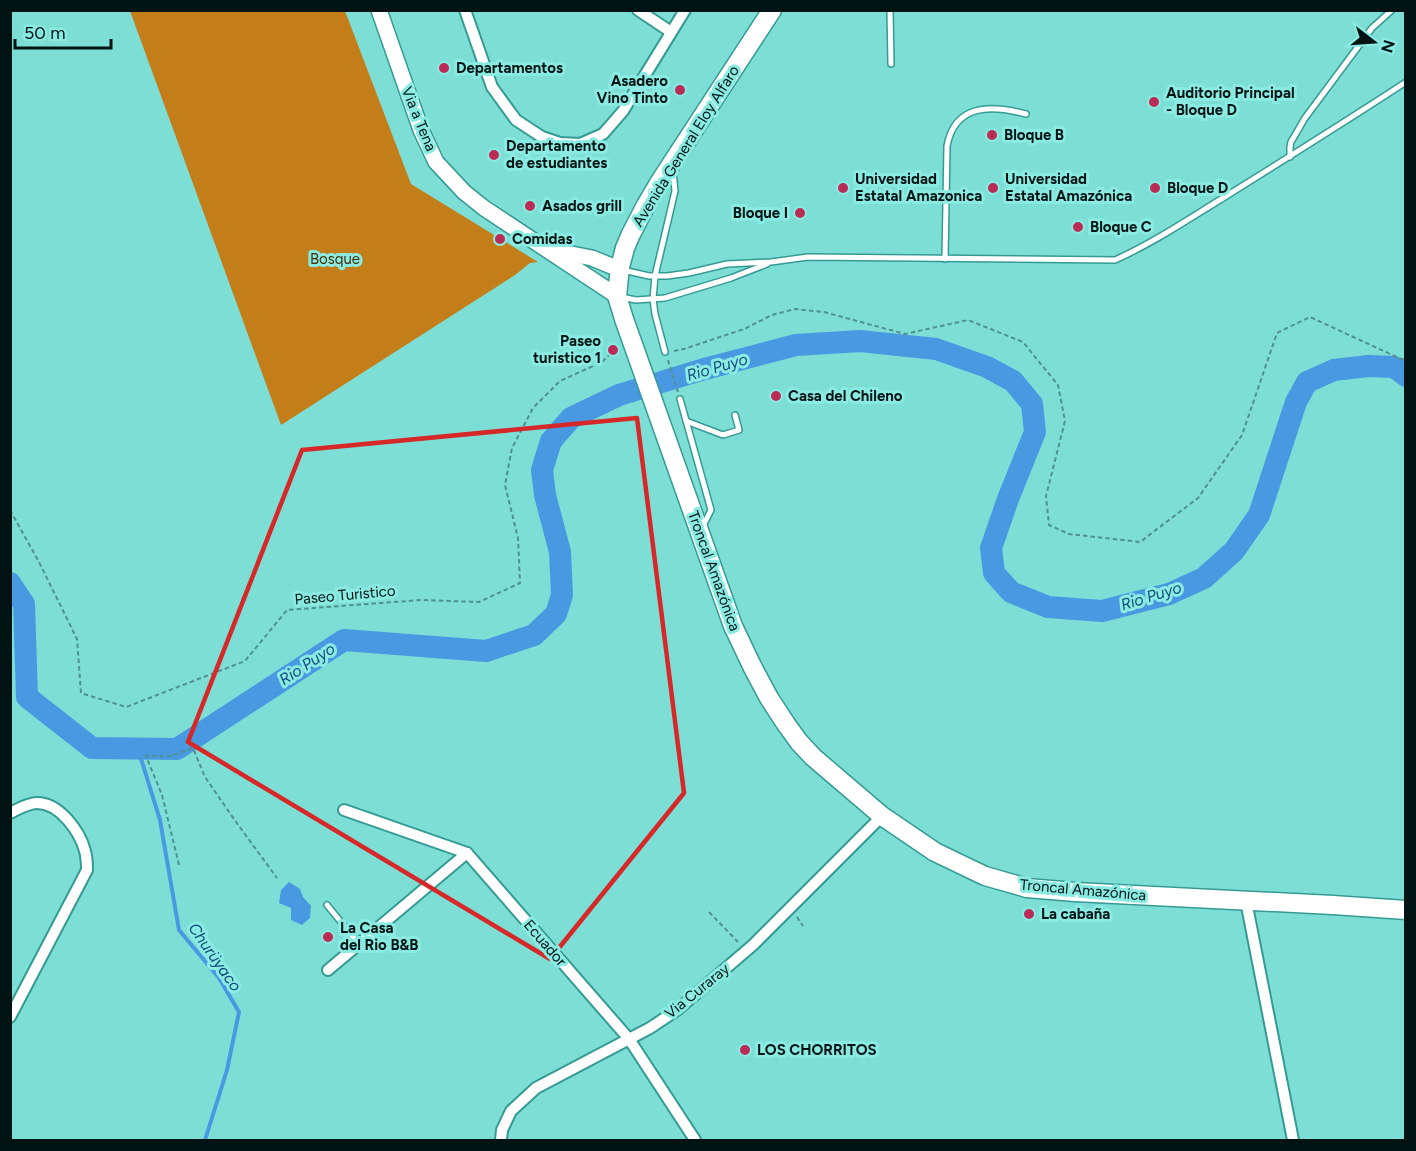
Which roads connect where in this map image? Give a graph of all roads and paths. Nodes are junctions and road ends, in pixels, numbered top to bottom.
1 (379, 10) edge
2 (638, 10) edge
3 (685, 10) edge
4 (772, 10) edge
5 (890, 10) edge
6 (1392, 10) edge
7 (469, 12) edge
8 (671, 32) junction
9 (891, 64) dead end
10 (1406, 82) edge
11 (1026, 114) dead end
12 (1290, 157) junction
13 (672, 164) junction
14 (547, 249) junction
15 (945, 259) junction
16 (771, 262) junction
17 (621, 270) junction
18 (655, 276) junction
19 (617, 296) junction
20 (653, 299) junction
21 (613, 350) dead end
22 (665, 352) junction
23 (638, 357) joint
24 (1406, 359) edge
25 (680, 399) joint
26 (735, 415) dead end
27 (686, 421) junction
28 (10, 510) edge
29 (700, 533) junction
30 (344, 810) dead end
31 (10, 813) edge
32 (882, 816) junction
33 (466, 853) junction
34 (180, 865) dead end
35 (277, 878) dead end
36 (1246, 901) junction
37 (327, 905) dead end
38 (1406, 910) edge
39 (709, 912) dead end
40 (358, 944) junction
41 (747, 951) junction
42 (328, 970) dead end
43 (10, 1017) edge
44 (629, 1039) junction
45 (501, 1140) edge
46 (695, 1140) edge
47 (1293, 1140) edge

1 - 14 main road, Via a Tena
2 - 8 street
3 - 8 street
4 - 13 highway, Avenida General Eloy Alfaro
5 - 9 lane
6 - 12 lane
7 - 8 street
10 - 12 lane
11 - 15 lane
12 - 15 lane
13 - 17 highway, Avenida General Eloy Alfaro
13 - 18 lane
14 - 17 main road, Via a Tena
14 - 19 main road, Via a Tena
15 - 16 lane
16 - 18 lane
16 - 20 lane
17 - 18 lane
17 - 19 highway, Avenida General Eloy Alfaro
18 - 20 lane
19 - 20 lane
19 - 23 highway, Avenida General Eloy Alfaro
20 - 22 lane
21 - 28 path, Paseo Turistico
22 - 24 path
22 - 25 path
23 - 29 highway, Troncal Amazónica
25 - 27 lane
26 - 27 lane
27 - 29 lane
29 - 32 highway, Troncal Amazónica
30 - 33 street, Ecuador
31 - 43 street
32 - 36 highway, Troncal Amazónica
32 - 41 street, Via Curaray
33 - 40 street
33 - 44 street, Ecuador
34 - 35 path
36 - 38 highway, Troncal Amazónica
36 - 47 street
37 - 40 lane
39 - 41 path
40 - 42 street
41 - 44 street, Via Curaray
44 - 45 street, Via Curaray
44 - 46 street, Ecuador

